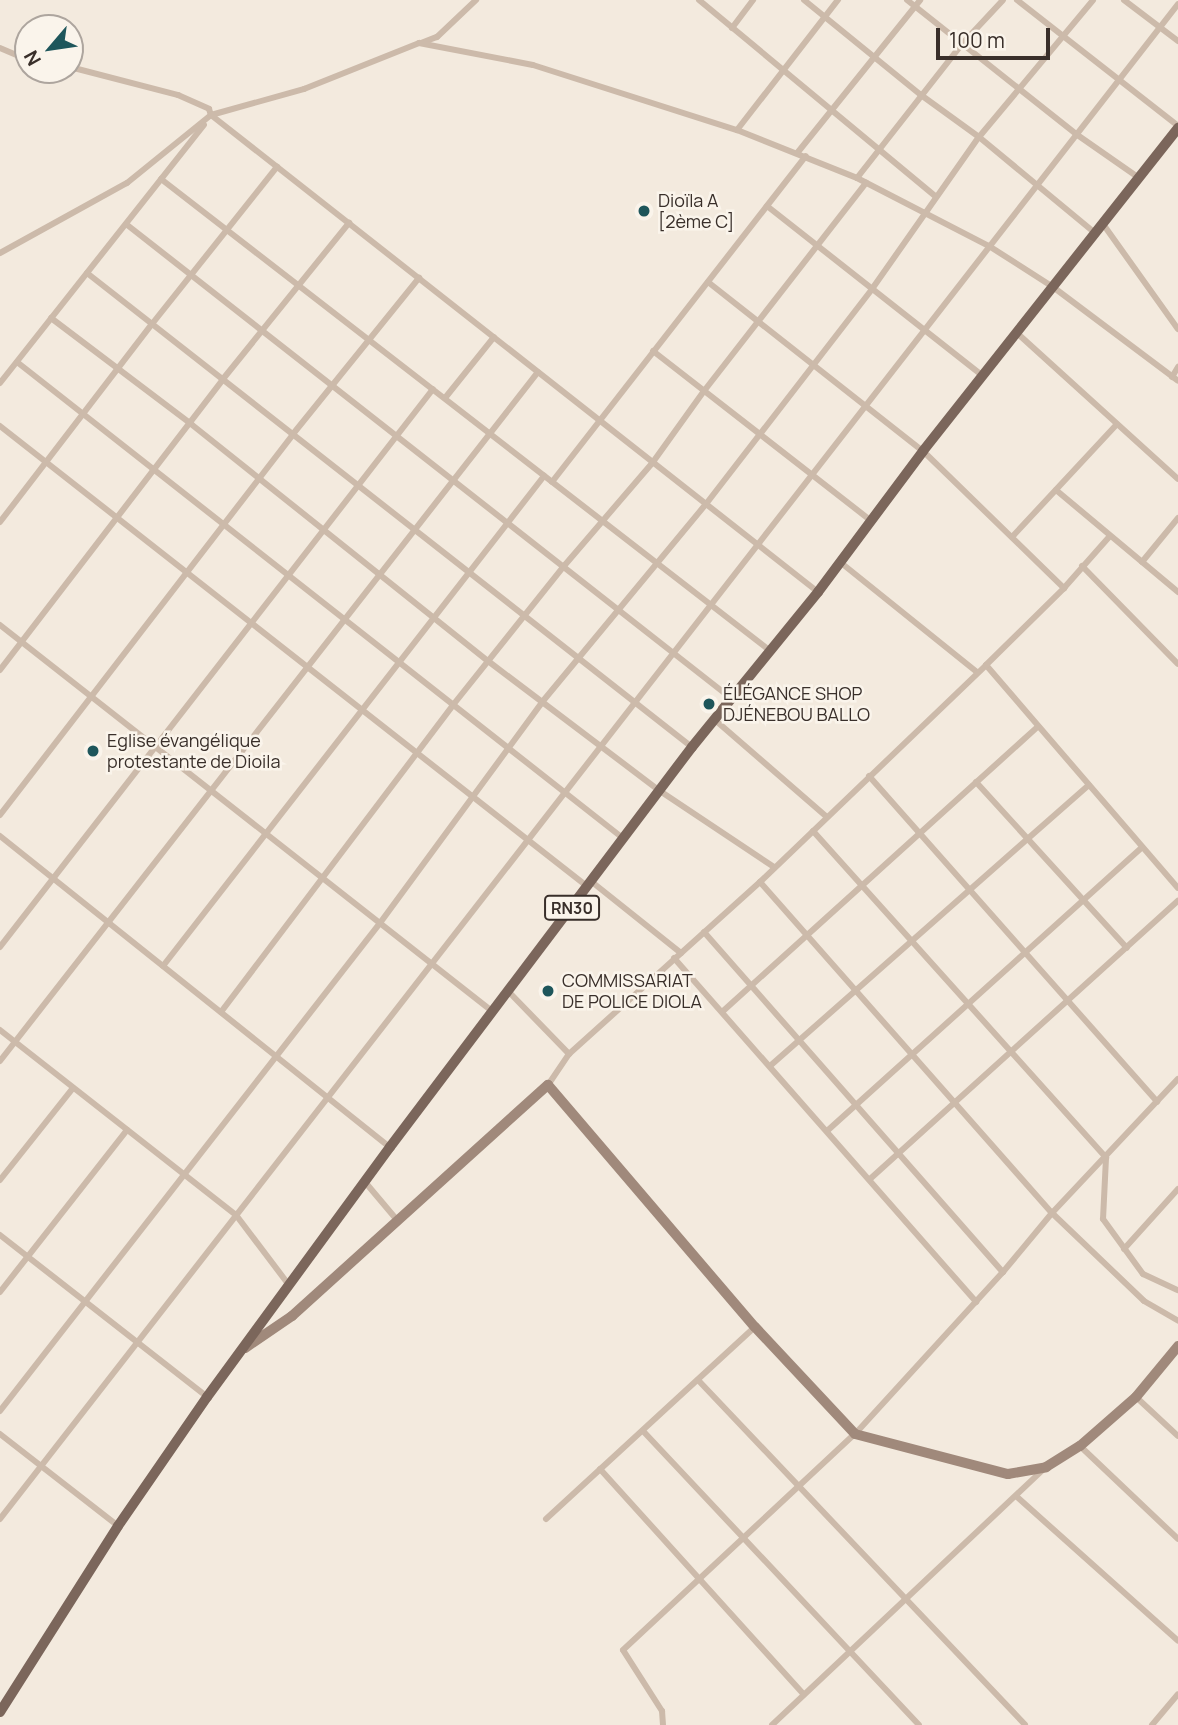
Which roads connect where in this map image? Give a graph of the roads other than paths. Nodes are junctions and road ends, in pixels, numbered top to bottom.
1 (476, 0) edge
2 (699, 0) edge
3 (753, 0) edge
4 (804, 0) edge
5 (838, 0) edge
6 (907, 0) edge
7 (920, 0) edge
8 (1003, 0) edge
9 (1017, 0) edge
10 (1093, 0) edge
11 (1124, 0) edge
12 (1178, 4) edge
13 (915, 6) junction
14 (825, 18) junction
15 (1160, 27) junction
16 (732, 28) junction
17 (1063, 35) junction
18 (1178, 41) edge
19 (419, 43) junction
20 (962, 44) junction
21 (874, 58) junction
22 (783, 68) junction
23 (84, 71) edge
24 (1120, 79) junction
25 (1018, 89) junction
26 (921, 95) junction
27 (831, 110) junction
28 (211, 116) junction
29 (1178, 127) edge
30 (737, 130) junction
31 (1076, 134) junction
32 (979, 136) junction
33 (879, 149) junction
34 (798, 152) junction
35 (806, 156) junction
36 (277, 167) junction
37 (161, 178) junction
38 (858, 178) junction
39 (1139, 178) junction
40 (866, 183) junction
41 (1037, 186) junction
42 (935, 196) junction
43 (767, 206) junction
44 (925, 214) junction
45 (349, 223) junction
46 (126, 224) junction
47 (1103, 224) junction
48 (227, 230) junction
49 (1095, 233) junction
50 (817, 246) junction
51 (989, 246) junction
52 (0, 253) edge
53 (87, 273) junction
54 (192, 275) junction
55 (419, 278) junction
56 (708, 282) junction
57 (299, 285) junction
58 (1053, 287) junction
59 (872, 289) junction
60 (51, 318) junction
61 (758, 322) junction
62 (152, 324) junction
63 (1178, 329) edge
64 (924, 330) junction
65 (263, 331) junction
66 (1017, 334) junction
67 (494, 337) junction
68 (369, 340) junction
69 (653, 351) junction
70 (17, 362) junction
71 (813, 365) junction
72 (1178, 367) edge
73 (119, 369) junction
74 (538, 372) junction
75 (982, 376) junction
76 (1175, 379) edge
77 (223, 380) junction
78 (0, 383) edge
79 (333, 386) junction
80 (433, 389) junction
81 (704, 391) junction
82 (444, 398) junction
83 (865, 406) junction
84 (83, 415) junction
85 (601, 421) junction
86 (191, 424) junction
87 (1117, 424) junction
88 (0, 426) edge
89 (490, 433) junction
90 (759, 434) junction
91 (293, 435) junction
92 (397, 436) junction
93 (923, 451) junction
94 (47, 462) junction
95 (653, 463) junction
96 (155, 471) junction
97 (544, 475) junction
98 (811, 475) junction
99 (1177, 477) edge
100 (453, 480) junction
101 (259, 481) junction
102 (552, 482) junction
103 (357, 484) junction
104 (1056, 490) junction
105 (706, 504) junction
106 (118, 518) junction
107 (1178, 518) edge
108 (871, 521) junction
109 (0, 522) edge
110 (604, 522) junction
111 (507, 523) junction
112 (225, 526) junction
113 (413, 528) junction
114 (322, 530) junction
115 (1110, 536) junction
116 (1012, 537) junction
117 (758, 544) junction
118 (656, 562) junction
119 (840, 562) junction
120 (1142, 562) junction
121 (564, 566) junction
122 (1082, 566) junction
123 (468, 571) junction
124 (188, 573) junction
125 (379, 574) junction
126 (288, 576) junction
127 (1064, 588) junction
128 (818, 592) junction
129 (1178, 592) edge
130 (711, 604) junction
131 (618, 608) junction
132 (525, 615) junction
133 (433, 617) junction
134 (344, 620) junction
135 (252, 623) junction
136 (0, 625) edge
137 (22, 642) junction
138 (769, 650) junction
139 (673, 653) junction
140 (578, 658) junction
141 (488, 661) junction
142 (399, 662) junction
143 (1178, 664) edge
144 (986, 665) junction
145 (307, 667) junction
146 (0, 670) edge
147 (977, 673) junction
148 (92, 697) junction
149 (732, 699) junction
150 (543, 701) junction
151 (633, 701) junction
152 (453, 705) junction
153 (362, 710) junction
154 (715, 720) junction
155 (1038, 726) junction
156 (601, 746) junction
157 (155, 747) junction
158 (692, 747) junction
159 (509, 749) junction
160 (417, 755) junction
161 (869, 776) junction
162 (976, 782) junction
163 (1089, 785) junction
164 (211, 790) junction
165 (660, 791) junction
166 (565, 792) junction
167 (472, 797) junction
168 (0, 815) edge
169 (827, 817) junction
170 (813, 831) junction
171 (920, 833) junction
172 (266, 834) junction
173 (0, 836) edge
174 (624, 839) junction
175 (1028, 839) junction
176 (528, 840) junction
177 (1142, 846) junction
178 (774, 867) junction
179 (53, 879) junction
180 (324, 880) junction
181 (760, 882) junction
182 (590, 884) junction
183 (862, 886) junction
184 (1178, 888) edge
185 (970, 890) junction
186 (1083, 900) junction
187 (1178, 901) edge
188 (108, 922) junction
189 (380, 923) junction
190 (704, 932) junction
191 (807, 936) junction
192 (912, 941) junction
193 (0, 947) edge
194 (1127, 948) junction
195 (1026, 952) junction
196 (681, 953) junction
197 (674, 958) junction
198 (432, 964) junction
199 (163, 966) junction
200 (752, 986) junction
201 (508, 991) junction
202 (855, 992) junction
203 (1069, 1000) junction
204 (968, 1004) junction
205 (492, 1011) junction
206 (722, 1012) junction
207 (221, 1013) junction
208 (0, 1030) edge
209 (800, 1041) junction
210 (15, 1042) junction
211 (1012, 1052) junction
212 (569, 1054) junction
213 (912, 1055) junction
214 (276, 1056) junction
215 (0, 1061) edge
216 (770, 1066) junction
217 (1178, 1079) edge
218 (548, 1086) junction
219 (73, 1088) junction
220 (327, 1097) junction
221 (1157, 1102) junction
222 (954, 1104) junction
223 (857, 1105) junction
224 (127, 1130) junction
225 (827, 1131) junction
226 (390, 1147) junction
227 (899, 1153) junction
228 (1106, 1158) junction
229 (184, 1175) junction
230 (870, 1179) junction
231 (0, 1180) edge
232 (365, 1182) junction
233 (1178, 1189) edge
234 (1052, 1213) junction
235 (236, 1215) junction
236 (397, 1220) junction
237 (0, 1235) edge
238 (1124, 1249) junction
239 (28, 1257) junction
240 (1003, 1272) junction
241 (290, 1287) junction
242 (1178, 1290) edge
243 (0, 1292) edge
244 (85, 1302) junction
245 (976, 1302) junction
246 (1178, 1321) edge
247 (755, 1327) junction
248 (137, 1342) junction
249 (1178, 1346) edge
250 (246, 1348) junction
251 (698, 1380) junction
252 (207, 1397) junction
253 (1136, 1397) junction
254 (0, 1411) edge
255 (643, 1431) junction
256 (0, 1434) edge
257 (855, 1434) junction
258 (1178, 1436) edge
259 (1080, 1446) junction
260 (41, 1466) junction
261 (1046, 1467) junction
262 (600, 1469) junction
263 (799, 1486) junction
264 (1016, 1496) junction
265 (0, 1519) edge
266 (546, 1519) dead end
267 (118, 1526) junction
268 (743, 1537) junction
269 (1178, 1539) edge
270 (700, 1578) junction
271 (906, 1599) junction
272 (1178, 1641) edge
273 (850, 1651) junction
274 (1178, 1694) edge
275 (804, 1695) junction
276 (0, 1712) edge
277 (663, 1725) edge
278 (772, 1725) edge
279 (919, 1725) edge
280 (1025, 1725) edge
281 (1152, 1725) edge

1 - 19 street
2 - 16 street
3 - 16 street
4 - 14 street
5 - 14 street
6 - 13 street
7 - 13 street
8 - 20 street
9 - 17 street
10 - 17 street
11 - 15 street
12 - 15 street
13 - 20 street
13 - 21 street
14 - 21 street
14 - 22 street
15 - 18 street
15 - 24 street
16 - 22 street
17 - 24 street
17 - 25 street
19 - 28 street
19 - 30 street
20 - 25 street
20 - 26 street
21 - 26 street
21 - 27 street
22 - 27 street
22 - 30 street
23 - 28 street
24 - 29 street
24 - 31 street
25 - 31 street
25 - 32 street
26 - 32 street
26 - 33 street
27 - 33 street
27 - 34 street
28 - 36 street
28 - 37 street
28 - 52 street
29 - 39 main road, RN30
30 - 34 street
31 - 39 street
31 - 41 street
32 - 41 street
32 - 42 street
33 - 38 street
33 - 42 street
34 - 35 street
35 - 38 street
35 - 43 street
36 - 45 street
36 - 48 street
37 - 46 street
37 - 48 street
38 - 40 street
39 - 47 main road, RN30
40 - 44 street
40 - 50 street
41 - 49 street
41 - 51 street
42 - 44 street
43 - 50 street
43 - 56 street
44 - 51 street
44 - 59 street
45 - 55 street
45 - 57 street
46 - 53 street
46 - 54 street
47 - 49 main road, RN30
47 - 63 street
48 - 54 street
48 - 57 street
49 - 58 main road, RN30
50 - 59 street
50 - 61 street
51 - 58 street
51 - 64 street
53 - 60 street
53 - 62 street
54 - 62 street
54 - 65 street
55 - 67 street
55 - 68 street
56 - 61 street
56 - 69 street
57 - 65 street
57 - 68 street
58 - 66 main road, RN30
58 - 76 street
59 - 64 street
59 - 71 street
60 - 70 street
60 - 73 street
61 - 71 street
61 - 81 street
62 - 73 street
62 - 77 street
64 - 75 street
64 - 83 street
65 - 77 street
65 - 79 street
66 - 75 main road, RN30
66 - 87 street
67 - 74 street
67 - 82 street
68 - 79 street
68 - 80 street
69 - 81 street
69 - 85 street
70 - 78 street
70 - 84 street
71 - 83 street
71 - 90 street
72 - 76 street
73 - 84 street
73 - 86 street
74 - 85 street
74 - 89 street
75 - 93 main road, RN30
77 - 86 street
77 - 91 street
79 - 91 street
79 - 92 street
80 - 82 street
80 - 92 street
81 - 90 street
81 - 95 street
82 - 89 street
83 - 93 street
83 - 98 street
84 - 94 street
84 - 96 street
85 - 95 street
85 - 102 street
86 - 96 street
86 - 101 street
87 - 99 street
87 - 104 street
88 - 94 street
89 - 97 street
89 - 100 street
90 - 98 street
90 - 105 street
91 - 101 street
91 - 103 street
92 - 100 street
92 - 103 street
93 - 108 main road, RN30
93 - 116 street
94 - 106 street
94 - 109 street
95 - 105 street
95 - 110 street
96 - 106 street
96 - 112 street
97 - 102 street
97 - 111 street
98 - 108 street
98 - 117 street
100 - 111 street
100 - 113 street
101 - 112 street
101 - 114 street
102 - 110 street
103 - 113 street
103 - 114 street
104 - 115 street
104 - 116 street
105 - 117 street
105 - 118 street
106 - 124 street
106 - 137 street
107 - 120 street
108 - 119 main road, RN30
110 - 118 street
110 - 121 street
111 - 121 street
111 - 123 street
112 - 124 street
112 - 126 street
113 - 123 street
113 - 125 street
114 - 125 street
114 - 126 street
115 - 120 street
115 - 122 street
116 - 127 street
117 - 128 street
117 - 130 street
118 - 130 street
118 - 131 street
119 - 128 main road, RN30
119 - 147 street
120 - 129 street
121 - 131 street
121 - 132 street
122 - 127 street
122 - 143 street
123 - 132 street
123 - 133 street
124 - 135 street
124 - 148 street
125 - 133 street
125 - 134 street
126 - 134 street
126 - 135 street
127 - 144 street
128 - 138 main road, RN30
130 - 138 street
130 - 139 street
131 - 139 street
131 - 140 street
132 - 140 street
132 - 141 street
133 - 141 street
133 - 142 street
134 - 142 street
134 - 145 street
135 - 145 street
135 - 157 street
136 - 137 street
137 - 146 street
137 - 148 street
138 - 149 main road, RN30
139 - 149 street
139 - 151 street
140 - 150 street
140 - 151 street
141 - 150 street
141 - 152 street
142 - 152 street
142 - 153 street
144 - 147 street
144 - 155 street
145 - 153 street
145 - 164 street
147 - 161 street
148 - 157 street
148 - 168 street
149 - 154 main road, RN30
150 - 156 street
150 - 159 street
151 - 156 street
151 - 158 street
152 - 159 street
152 - 160 street
153 - 160 street
153 - 172 street
154 - 158 main road, RN30
154 - 169 street
155 - 162 street
155 - 163 street
156 - 165 street
156 - 166 street
157 - 164 street
157 - 179 street
158 - 165 main road, RN30
159 - 166 street
159 - 167 street
160 - 167 street
160 - 180 street
161 - 169 street
161 - 171 street
162 - 171 street
162 - 175 street
163 - 175 street
163 - 177 street
164 - 172 street
164 - 188 street
165 - 174 main road, RN30
165 - 178 street
166 - 174 street
166 - 176 street
167 - 176 street
167 - 189 street
169 - 170 street
170 - 178 street
170 - 183 street
171 - 183 street
171 - 185 street
172 - 180 street
172 - 199 street
173 - 179 street
174 - 182 main road, RN30
175 - 185 street
175 - 186 street
176 - 182 street
176 - 198 street
177 - 184 street
177 - 186 street
178 - 181 street
179 - 188 street
179 - 193 street
180 - 189 street
180 - 207 street
181 - 190 street
181 - 191 street
182 - 196 street
182 - 201 main road, RN30
183 - 191 street
183 - 192 street
185 - 192 street
185 - 195 street
186 - 194 street
186 - 195 street
187 - 194 street
188 - 199 street
188 - 210 street
189 - 198 street
189 - 214 street
190 - 196 street
190 - 200 street
191 - 200 street
191 - 202 street
192 - 202 street
192 - 204 street
194 - 203 street
195 - 203 street
195 - 204 street
196 - 197 street
197 - 206 street
197 - 212 street
198 - 205 street
198 - 220 street
199 - 207 street
200 - 206 street
200 - 209 street
201 - 205 main road, RN30
201 - 212 street
202 - 209 street
202 - 213 street
203 - 211 street
203 - 221 street
204 - 211 street
204 - 213 street
205 - 226 main road, RN30
206 - 216 street
207 - 214 street
208 - 210 street
209 - 216 street
209 - 223 street
210 - 215 street
210 - 219 street
211 - 222 street
211 - 228 street
212 - 218 street
213 - 222 street
213 - 223 street
214 - 220 street
214 - 229 street
216 - 225 street
217 - 221 street
218 - 236 street
218 - 247 street
219 - 224 street
219 - 231 street
220 - 226 street
220 - 235 street
221 - 228 street
222 - 227 street
222 - 234 street
223 - 225 street
223 - 227 street
224 - 229 street
224 - 239 street
225 - 230 street
226 - 232 main road, RN30
227 - 230 street
227 - 240 street
228 - 234 street
228 - 238 street
229 - 235 street
229 - 244 street
230 - 245 street
232 - 236 street
232 - 241 main road, RN30
233 - 238 street
234 - 240 street
234 - 246 street
235 - 241 street
235 - 248 street
236 - 250 street
237 - 239 street
238 - 242 street
239 - 243 street
239 - 244 street
240 - 245 street
241 - 250 main road, RN30
244 - 248 street
244 - 254 street
245 - 257 street
247 - 251 street
247 - 257 street
248 - 252 street
248 - 260 street
249 - 253 street
250 - 252 main road, RN30
251 - 255 street
251 - 263 street
252 - 267 main road, RN30
253 - 258 street
253 - 259 street
255 - 262 street
255 - 268 street
256 - 260 street
257 - 261 street
257 - 263 street
259 - 261 street
259 - 269 street
260 - 265 street
260 - 267 street
261 - 264 street
262 - 266 street
262 - 270 street
263 - 268 street
263 - 271 street
264 - 271 street
264 - 272 street
267 - 276 main road, RN30
268 - 270 street
268 - 273 street
270 - 275 street
270 - 277 street
271 - 273 street
271 - 280 street
273 - 275 street
273 - 279 street
274 - 281 street
275 - 278 street

